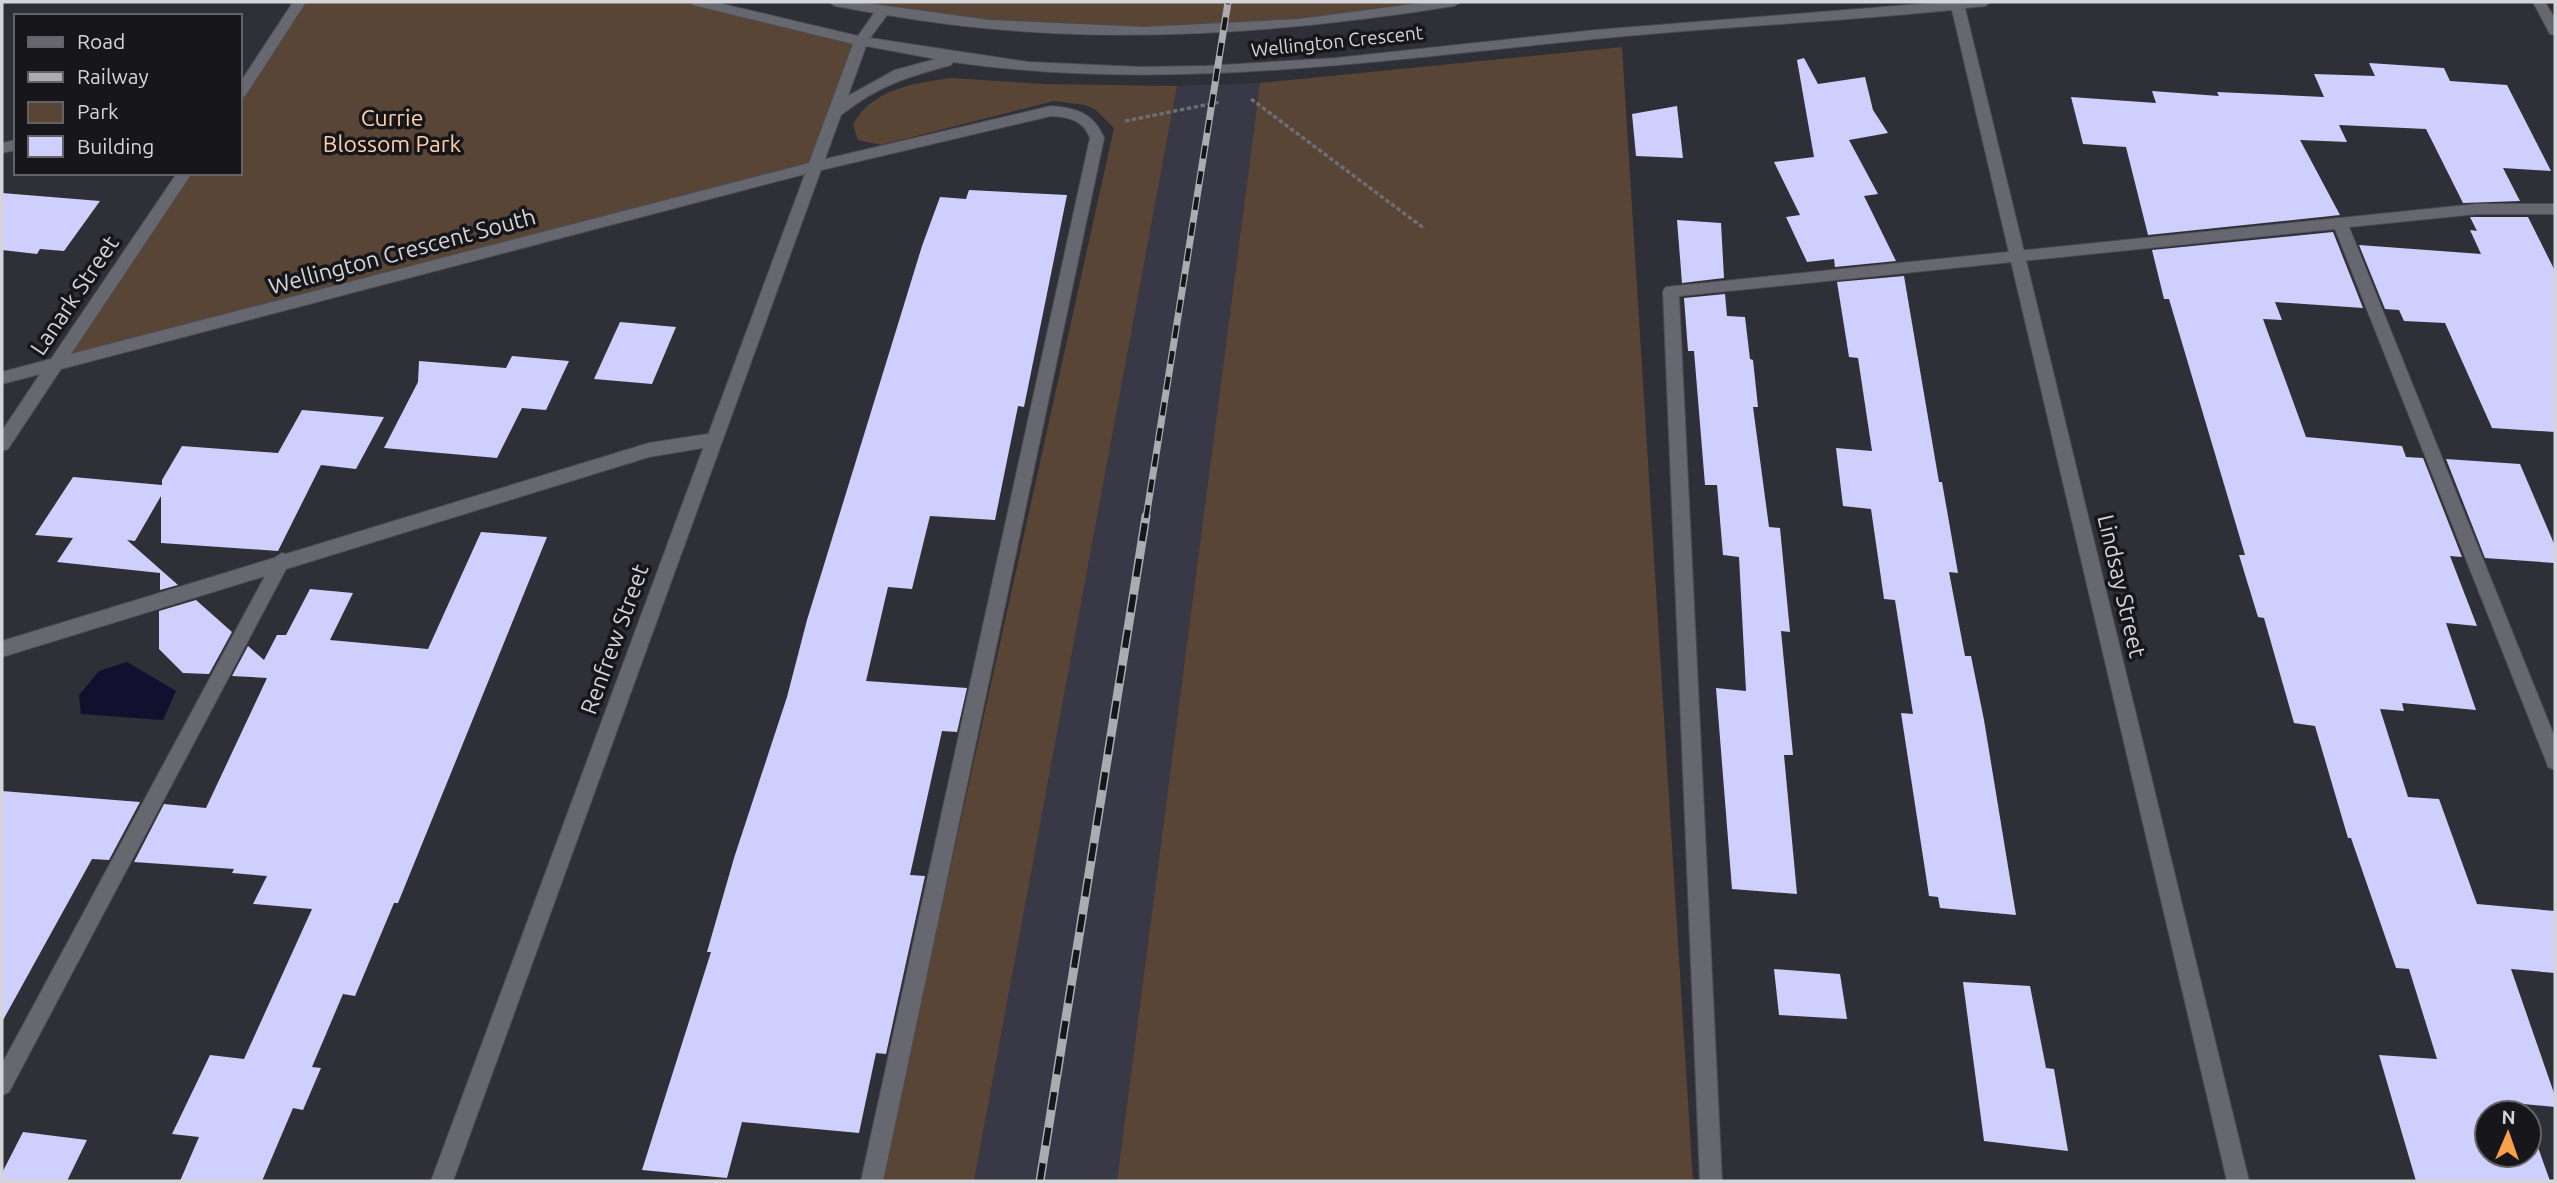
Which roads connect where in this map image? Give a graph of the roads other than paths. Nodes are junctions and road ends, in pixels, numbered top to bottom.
1 (299, 2) edge
2 (698, 2) edge
3 (835, 2) edge
4 (1454, 2) edge
5 (1985, 2) edge
6 (2539, 2) edge
7 (1958, 3) edge
8 (883, 12) junction
9 (2555, 31) edge
10 (861, 41) junction
11 (961, 60) junction
12 (242, 90) edge
13 (834, 113) junction
14 (813, 167) junction
15 (184, 175) edge
16 (2555, 209) edge
17 (2340, 223) junction
18 (2018, 256) junction
19 (51, 367) junction
20 (2, 378) edge
21 (713, 440) junction
22 (2, 444) edge
23 (282, 560) junction
24 (2, 649) edge
25 (2555, 761) edge
26 (2, 1085) edge
27 (442, 1181) edge
28 (872, 1181) edge
29 (1711, 1181) edge
30 (2238, 1181) edge

1 - 12 street
2 - 10 street, Wellington Crescent
3 - 8 street, Wellington Crescent
4 - 8 street, Wellington Crescent
5 - 7 street, Wellington Crescent
6 - 9 street
7 - 11 street, Wellington Crescent
7 - 18 street, Lindsay Street
8 - 10 street, Renfrew Street
10 - 11 street, Wellington Crescent
10 - 13 street, Renfrew Street
11 - 13 street, Renfrew Street
13 - 14 street, Renfrew Street
14 - 19 street, Wellington Crescent South
14 - 21 street, Renfrew Street
14 - 28 street, Wellington Crescent South
15 - 19 street, Lanark Street
16 - 17 street
17 - 18 street
17 - 25 street
18 - 29 street
18 - 30 street, Lindsay Street
19 - 20 street, Wellington Crescent South
19 - 22 street, Lanark Street
21 - 23 street
21 - 27 street, Renfrew Street
23 - 24 street
23 - 26 street

